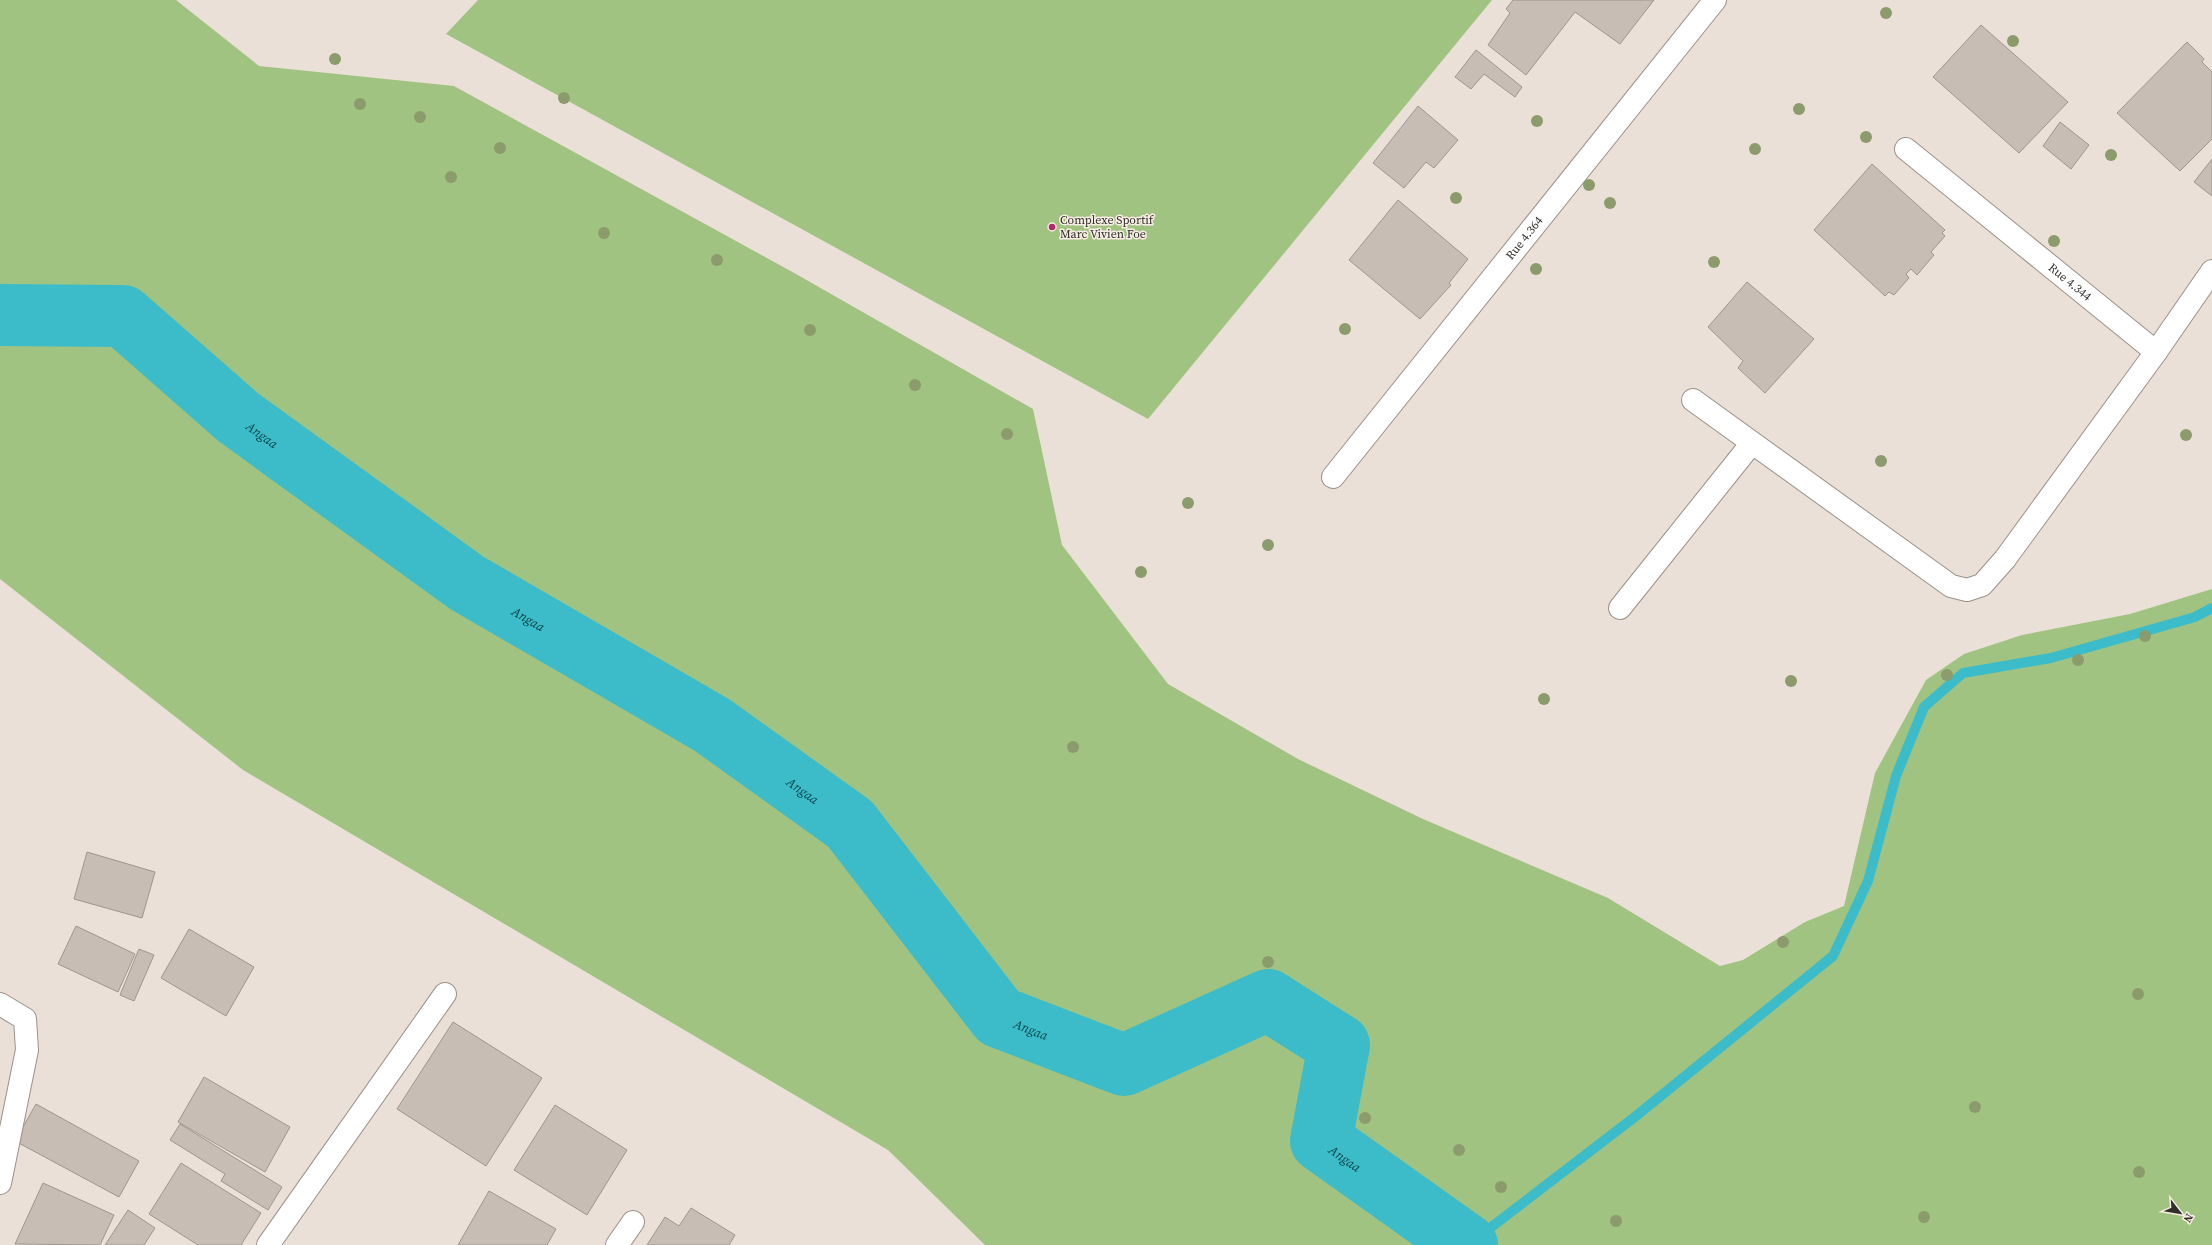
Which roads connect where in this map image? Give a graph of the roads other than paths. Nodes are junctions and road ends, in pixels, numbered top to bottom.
1 (1715, 0) edge
2 (1906, 149) dead end
3 (2212, 271) edge
4 (2156, 352) junction
5 (1692, 400) dead end
6 (1752, 443) junction
7 (1333, 476) dead end
8 (1620, 608) dead end
9 (445, 994) dead end
10 (0, 1004) edge
11 (0, 1183) edge
12 (634, 1222) dead end
13 (268, 1245) edge
14 (617, 1245) edge

1 - 7 street, Rue 4.364
2 - 4 street, Rue 4.344
3 - 4 street
4 - 6 street
5 - 6 street
6 - 8 street
9 - 13 street
10 - 11 street
12 - 14 street

